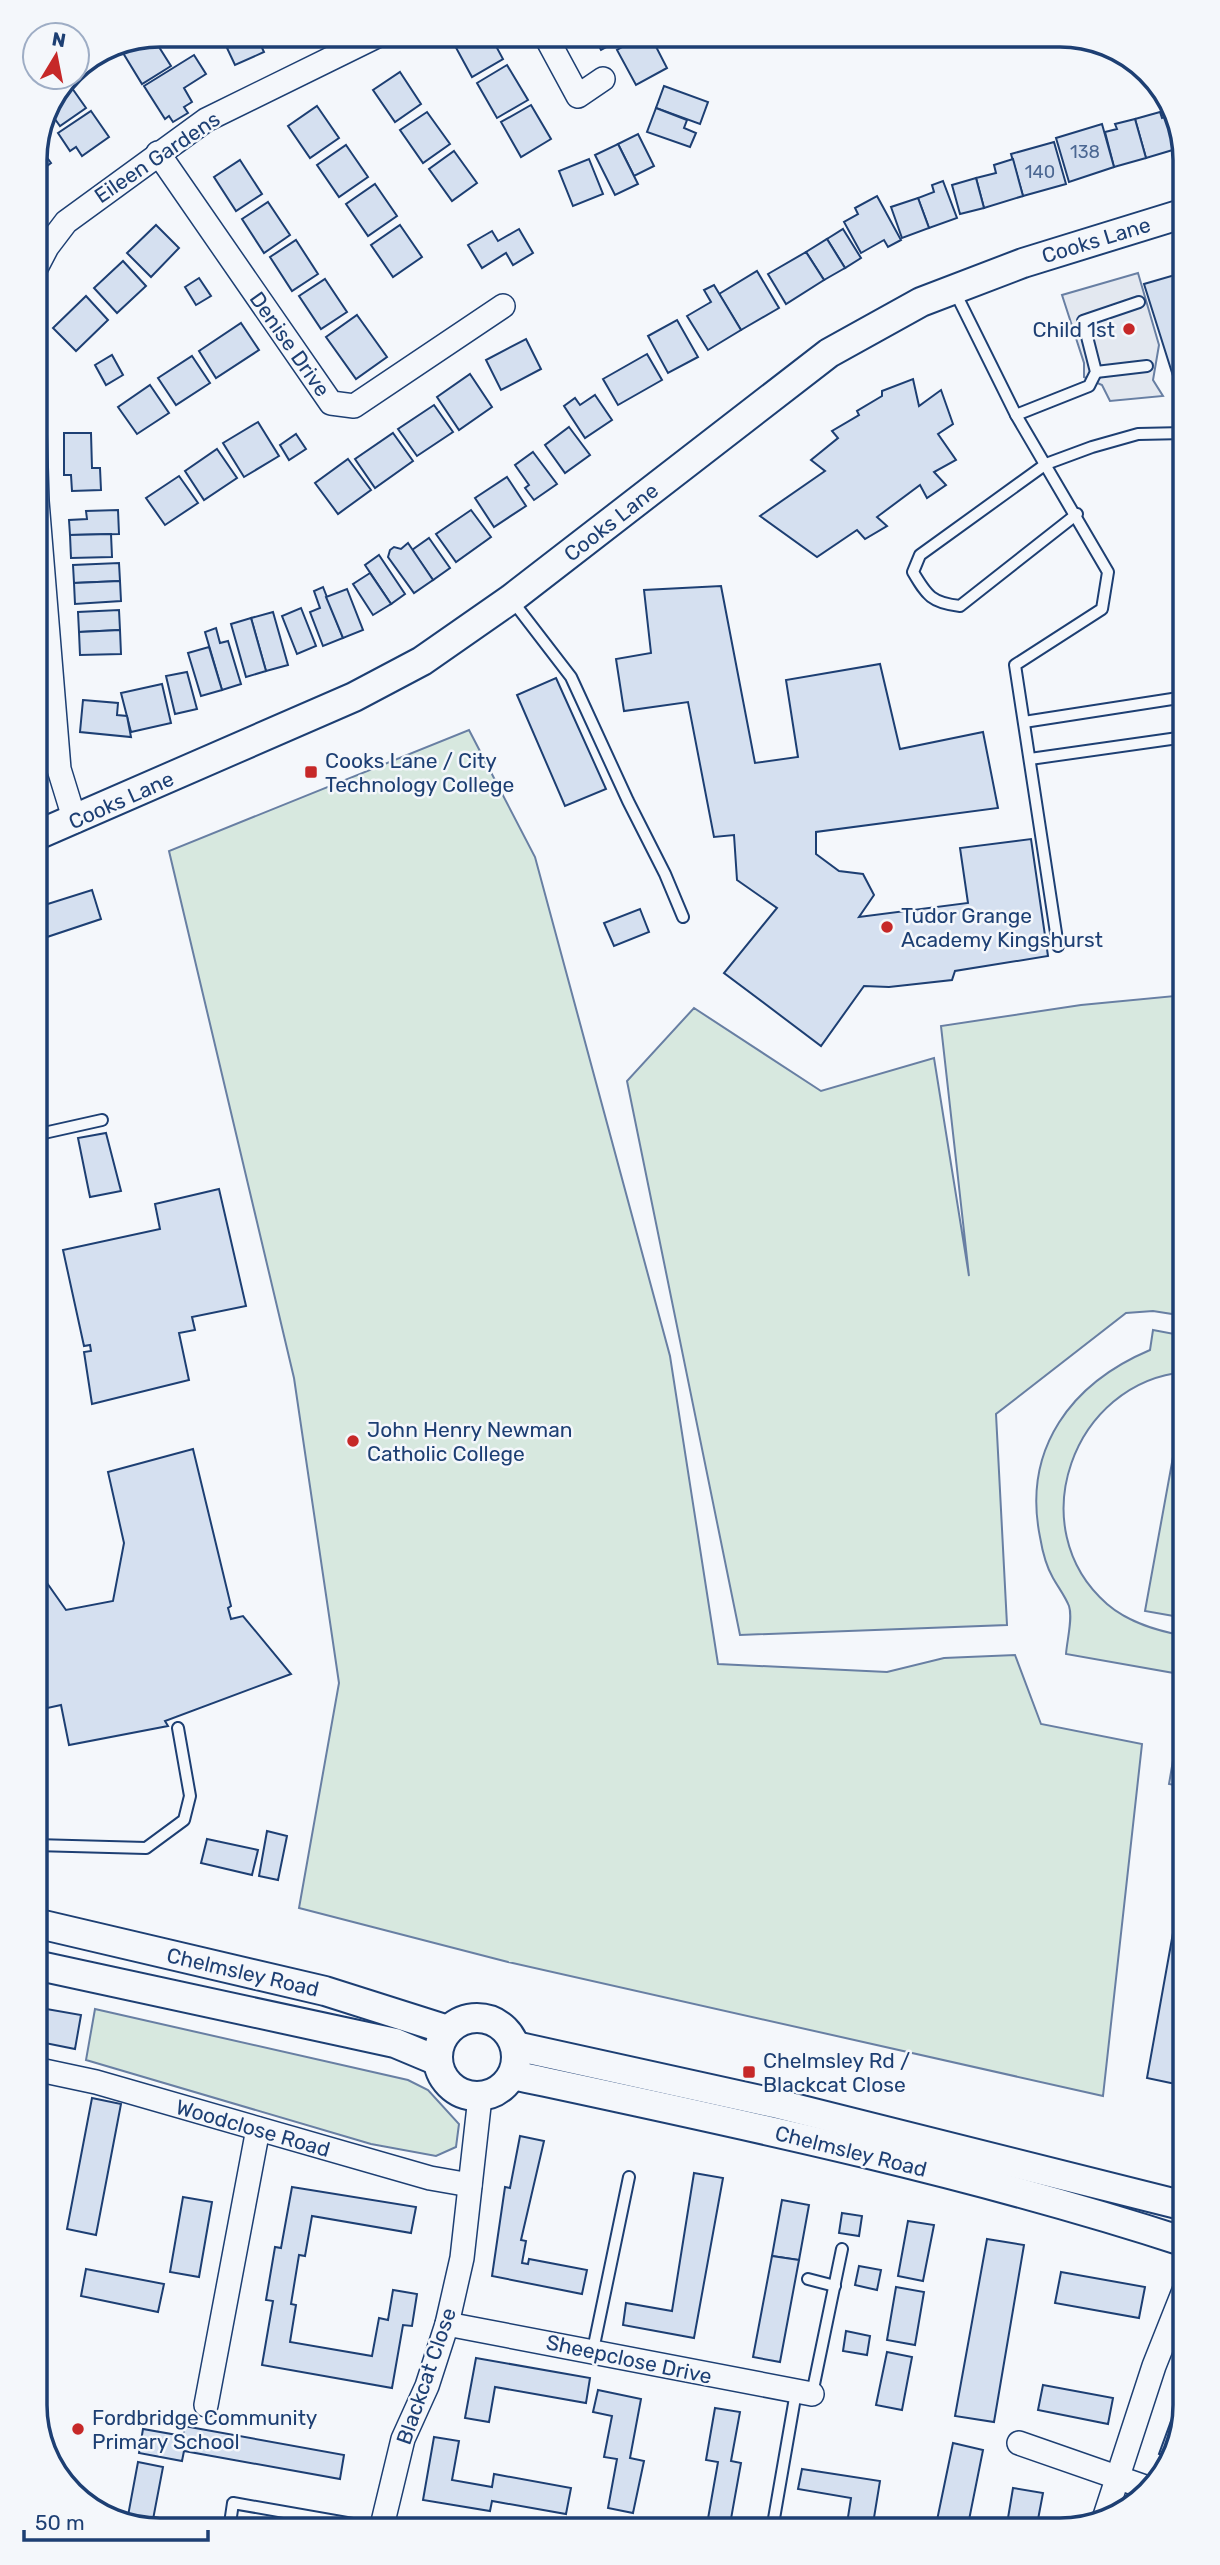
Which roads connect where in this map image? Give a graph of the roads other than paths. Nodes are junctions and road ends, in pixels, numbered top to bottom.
1 (355, 47) edge
2 (551, 47) edge
3 (603, 79) dead end
4 (158, 153) junction
5 (1173, 216) edge
6 (47, 247) edge
7 (953, 288) junction
8 (1139, 302) dead end
9 (503, 306) dead end
10 (1147, 366) dead end
11 (1096, 372) junction
12 (1016, 415) junction
13 (1173, 433) edge
14 (1046, 464) junction
15 (1077, 514) junction
16 (511, 599) junction
17 (47, 618) edge
18 (1173, 698) edge
19 (1024, 722) junction
20 (1173, 739) edge
21 (1030, 759) junction
22 (75, 821) junction
23 (47, 832) edge
24 (683, 917) dead end
25 (1058, 946) dead end
26 (103, 1120) dead end
27 (47, 1132) edge
28 (178, 1728) dead end
29 (47, 1844) edge
30 (47, 1926) edge
31 (47, 1968) edge
32 (448, 2030) junction
33 (515, 2046) junction
34 (438, 2061) junction
35 (47, 2072) edge
36 (513, 2075) junction
37 (480, 2097) junction
38 (258, 2129) junction
39 (629, 2177) dead end
40 (470, 2185) junction
41 (1173, 2203) edge
42 (1173, 2238) edge
43 (842, 2249) dead end
44 (808, 2280) dead end
45 (835, 2286) junction
46 (1173, 2318) edge
47 (447, 2324) junction
48 (593, 2350) junction
49 (804, 2393) junction
50 (206, 2405) dead end
51 (1019, 2444) dead end
52 (1119, 2479) junction
53 (1139, 2485) edge
54 (1109, 2506) edge
55 (231, 2518) edge
56 (318, 2518) edge
57 (384, 2518) edge
58 (775, 2518) edge

1 - 4 street, Eileen Gardens
2 - 3 street
4 - 6 street, Eileen Gardens
4 - 9 street, Denise Drive
5 - 7 street, Cooks Lane
7 - 12 lane
7 - 16 street, Cooks Lane
8 - 11 lane
10 - 11 lane
11 - 12 lane
12 - 14 lane
13 - 14 lane
14 - 15 lane
14 - 15 lane
15 - 19 lane
16 - 22 street, Cooks Lane
16 - 24 lane
17 - 22 street
18 - 19 lane
19 - 21 lane
20 - 21 lane
21 - 25 lane
22 - 23 street, Cooks Lane
26 - 27 lane
28 - 29 lane
30 - 32 street, Chelmsley Road
31 - 34 street, Chelmsley Road
32 - 33 street
32 - 34 street
33 - 36 street
33 - 41 street, Chelmsley Road
34 - 37 street
35 - 38 street, Woodclose Road
36 - 37 street
36 - 42 street, Chelmsley Road
37 - 40 street, Blackcat Close
38 - 40 street, Woodclose Road
38 - 50 street
39 - 48 lane
40 - 47 street, Blackcat Close
43 - 45 lane
44 - 45 lane
45 - 49 lane
46 - 52 street
47 - 48 street, Sheepclose Drive
47 - 57 street, Blackcat Close
48 - 49 street, Sheepclose Drive
49 - 58 lane
51 - 52 street
52 - 53 street
52 - 54 street
55 - 56 lane

